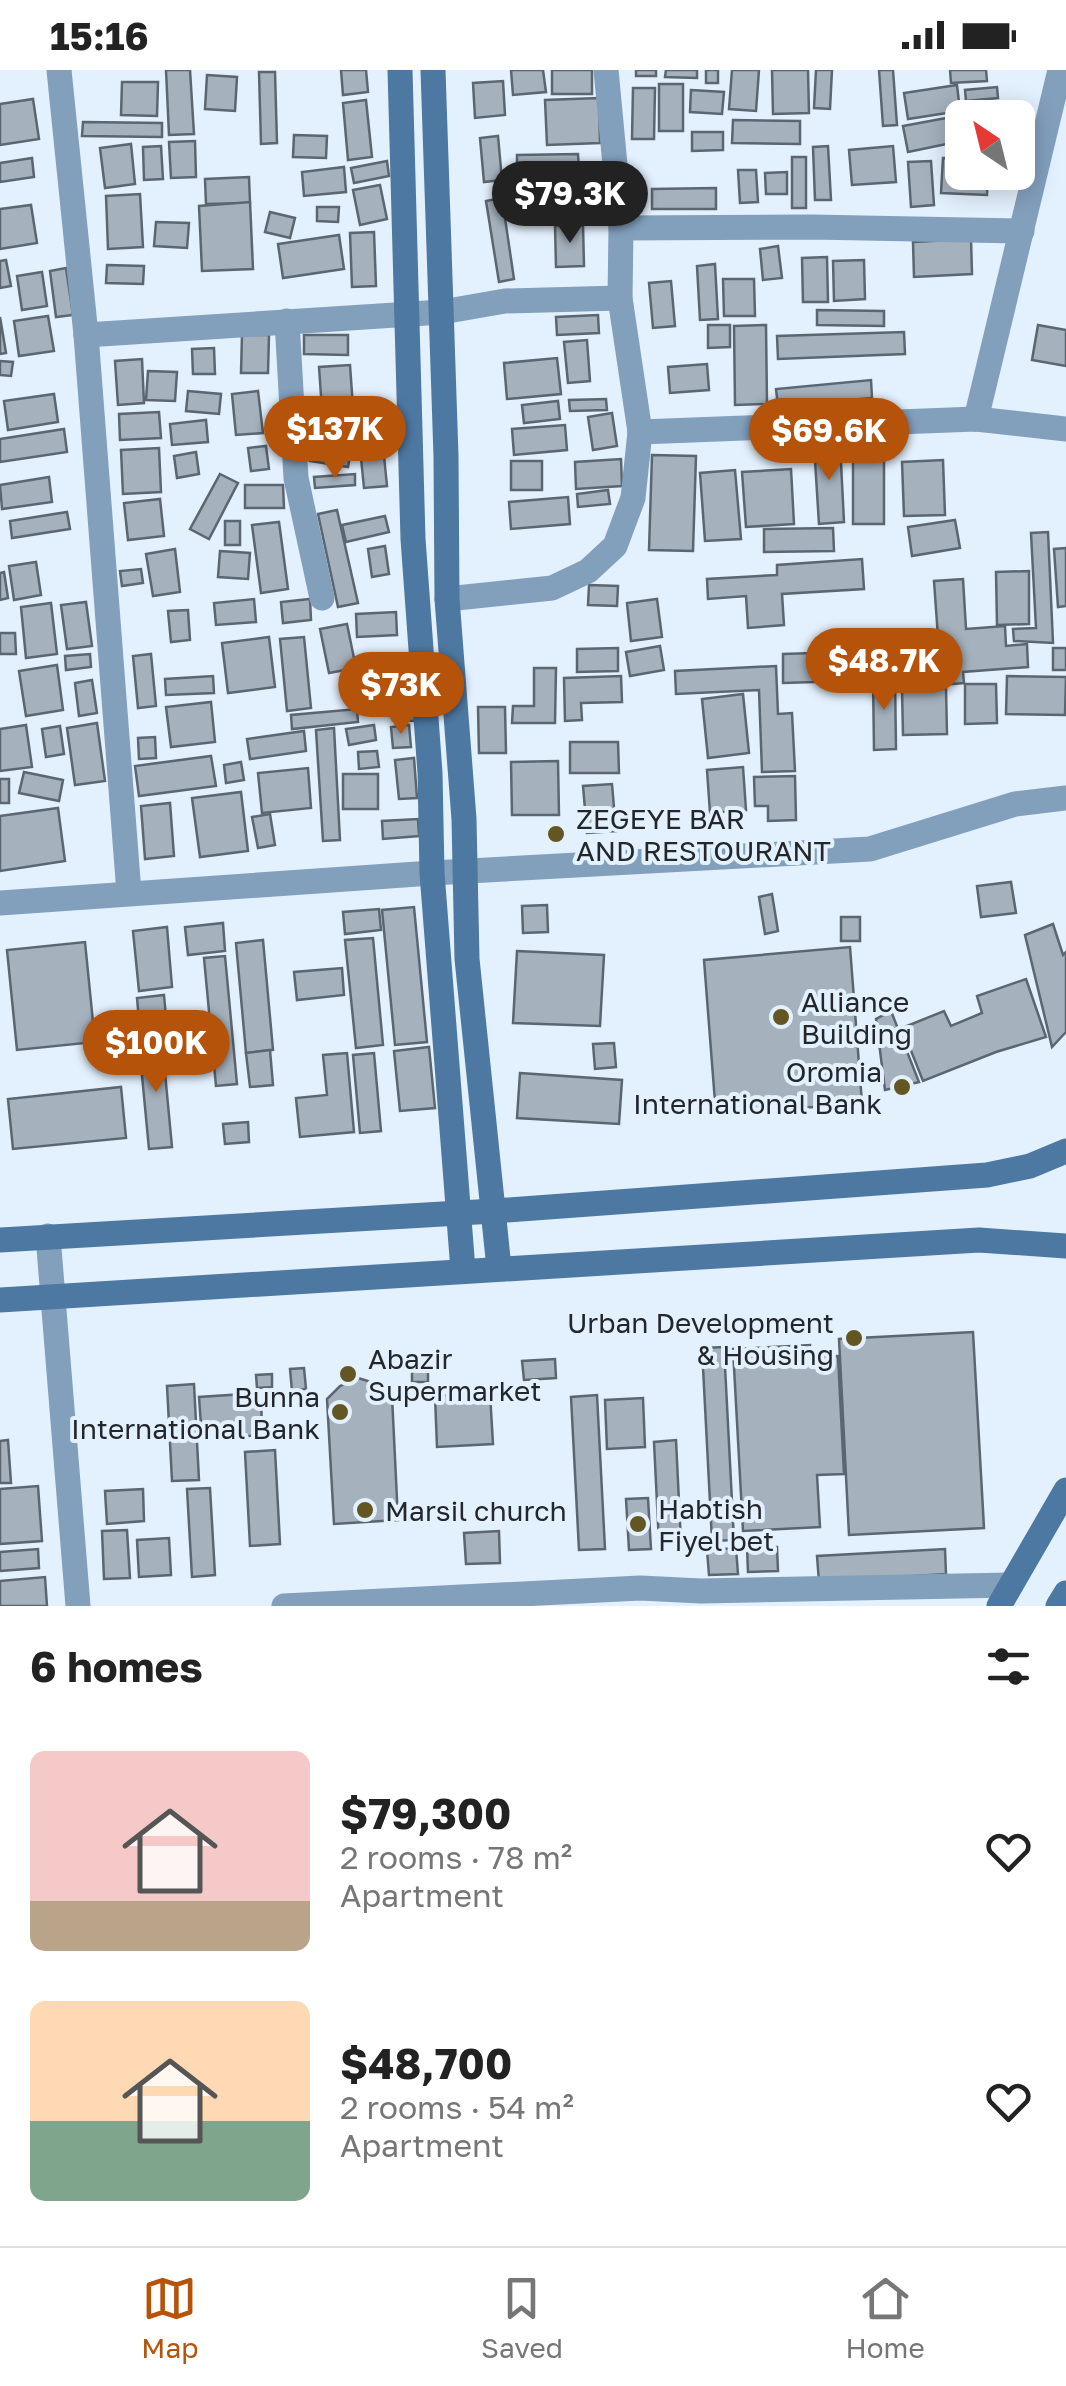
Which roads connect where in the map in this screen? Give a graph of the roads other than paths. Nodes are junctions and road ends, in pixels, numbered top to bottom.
1 (59, 70) edge
2 (400, 70) edge
3 (433, 70) edge
4 (606, 70) edge
5 (1060, 70) edge
6 (620, 228) junction
7 (1022, 231) junction
8 (620, 298) junction
9 (442, 312) junction
10 (407, 314) junction
11 (287, 321) junction
12 (86, 335) junction
13 (976, 419) junction
14 (1066, 429) edge
15 (640, 432) junction
16 (322, 598) dead end
17 (447, 599) junction
18 (1066, 798) edge
19 (463, 872) junction
20 (432, 874) junction
21 (129, 893) junction
22 (0, 903) edge
23 (1066, 1151) edge
24 (494, 1210) junction
25 (458, 1213) junction
26 (48, 1236) junction
27 (0, 1240) edge
28 (1066, 1246) edge
29 (499, 1268) junction
30 (463, 1270) junction
31 (54, 1296) junction
32 (0, 1300) edge
33 (1066, 1490) edge
34 (1066, 1593) edge
35 (1005, 1595) edge
36 (640, 1597) edge
37 (429, 1602) edge
38 (78, 1606) edge
39 (284, 1606) edge
40 (1058, 1606) edge

1 - 12 street
2 - 10 street
3 - 9 street
4 - 6 street
5 - 7 street
6 - 7 street
6 - 8 street
7 - 13 street
8 - 9 street
8 - 15 street
9 - 10 street
9 - 17 street
10 - 11 street
10 - 20 street
11 - 12 street
11 - 16 street
12 - 21 street
13 - 14 street
13 - 15 street
15 - 17 street
17 - 19 street
18 - 19 street
19 - 20 street
19 - 24 street
20 - 21 street
20 - 25 street
21 - 22 street
23 - 24 street
24 - 25 street
24 - 29 street
25 - 26 street
25 - 30 street
26 - 27 street
26 - 31 street
28 - 29 street
29 - 30 street
30 - 31 street
31 - 32 street
31 - 38 street
33 - 35 street
34 - 40 street
35 - 36 street
36 - 37 street
37 - 39 street

